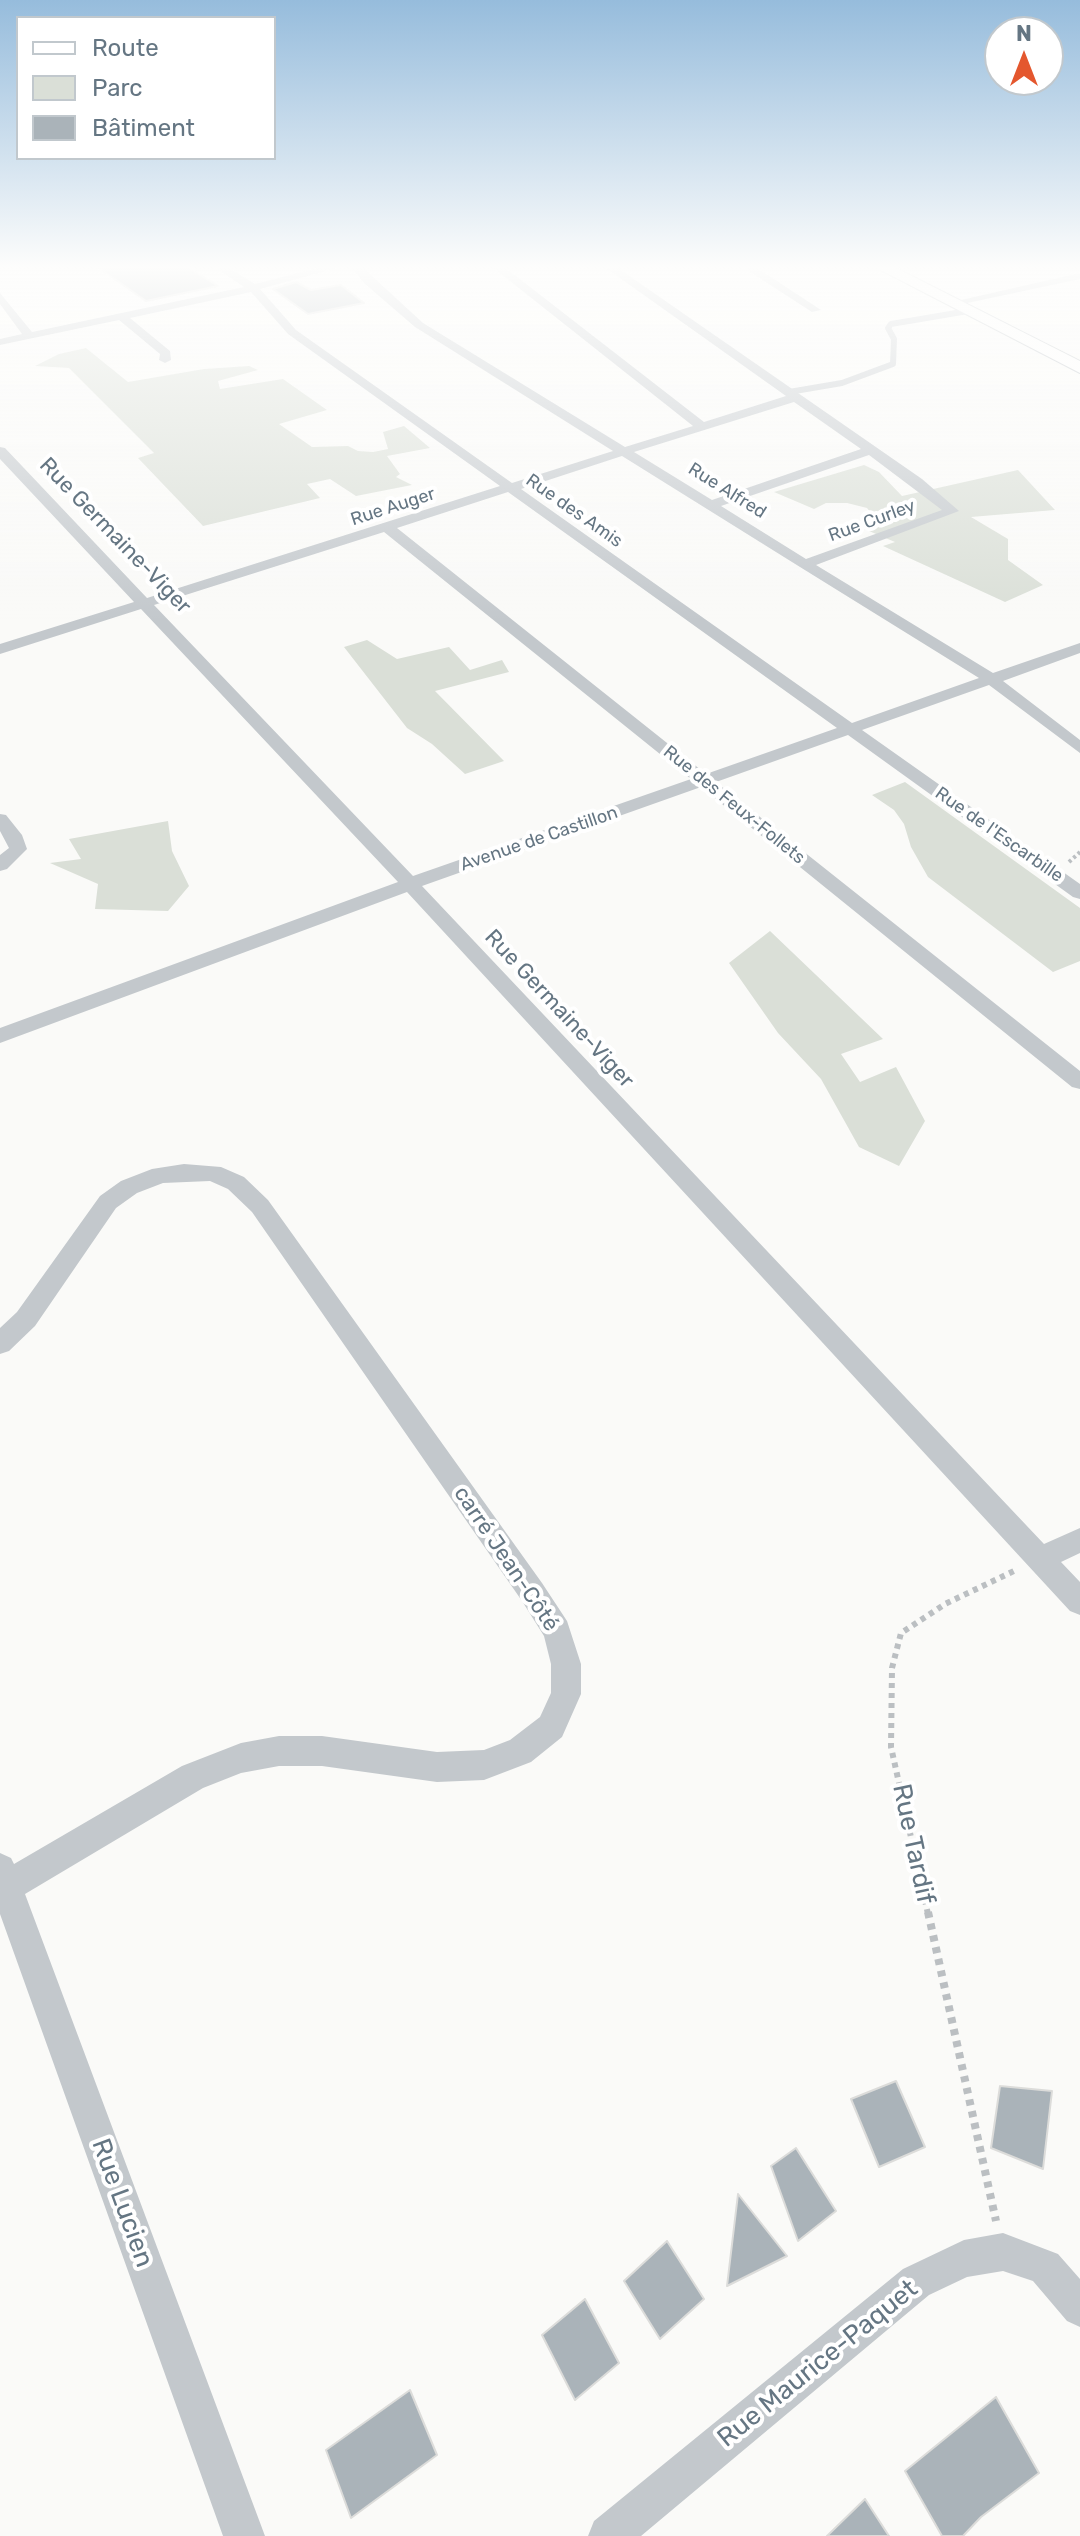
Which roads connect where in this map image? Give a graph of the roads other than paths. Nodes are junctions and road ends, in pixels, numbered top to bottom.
1 (366, 384) edge
2 (517, 384) edge
3 (647, 384) edge
4 (777, 384) edge
5 (835, 384) edge
6 (792, 395) junction
7 (702, 427) junction
8 (870, 450) junction
9 (0, 451) edge
10 (627, 451) junction
11 (512, 488) junction
12 (711, 505) junction
13 (388, 528) junction
14 (805, 564) junction
15 (147, 605) junction
16 (1080, 648) edge
17 (0, 649) edge
18 (991, 679) junction
19 (850, 729) junction
20 (1080, 748) edge
21 (917, 777) joint
22 (703, 781) junction
23 (0, 819) edge
24 (0, 865) edge
25 (410, 884) junction
26 (1080, 893) edge
27 (0, 1036) edge
28 (1080, 1082) edge
29 (0, 1344) edge
30 (1080, 1540) edge
31 (1040, 1559) junction
32 (1080, 1602) edge
33 (3, 1878) edge
34 (1080, 2308) edge
35 (244, 2536) edge
36 (609, 2536) edge

1 - 11 street, Rue des Amis
2 - 10 street, Rue Alfred
3 - 7 street
4 - 6 street
5 - 6 lane
6 - 7 street, Rue Auger
6 - 8 street
7 - 10 street, Rue Auger
8 - 12 street
8 - 14 street, Rue Curley
9 - 15 street, Rue Germaine-Viger
10 - 11 street, Rue Auger
10 - 12 street, Rue Alfred
11 - 13 street, Rue Auger
11 - 19 street, Rue des Amis
12 - 14 street, Rue Alfred
13 - 15 street, Rue Auger
13 - 22 street, Rue des Feux-Follets
14 - 18 street, Rue Alfred
15 - 17 street, Rue Auger
15 - 25 street, Rue Germaine-Viger
16 - 18 street, Avenue de Castillon
18 - 19 street, Avenue de Castillon
18 - 20 street, Rue Alfred
19 - 21 street, Rue des Amis
19 - 22 street, Avenue de Castillon
21 - 26 street, Rue de l'Escarbille
22 - 25 street, Avenue de Castillon
22 - 28 street, Rue des Feux-Follets
23 - 24 street
25 - 27 street, Avenue de Castillon
25 - 31 street, Rue Germaine-Viger
29 - 33 street, carré Jean-Côté
30 - 31 street
31 - 32 street, Rue Germaine-Viger
33 - 35 street, Rue Lucien
34 - 36 street, Rue Maurice-Paquet

